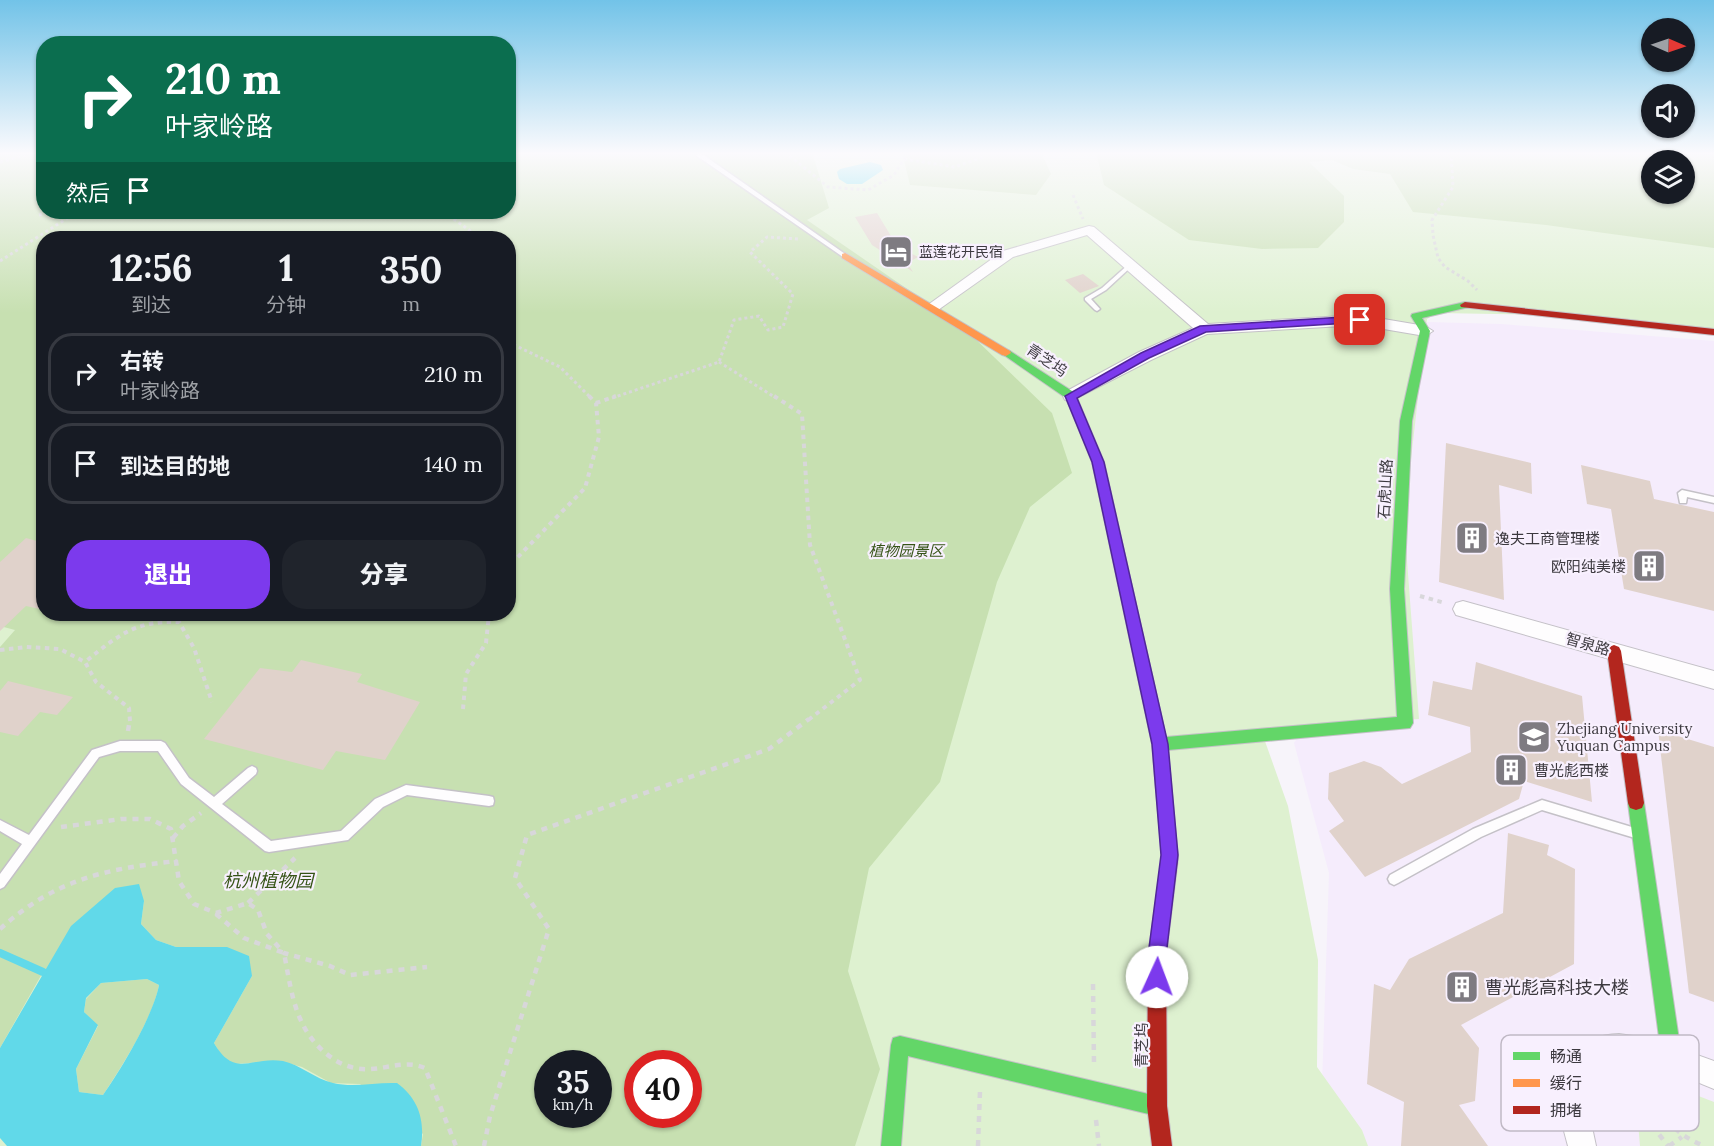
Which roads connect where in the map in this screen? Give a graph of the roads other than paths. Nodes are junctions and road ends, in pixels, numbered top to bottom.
1 (774, 205) edge
2 (845, 256) joint
3 (1130, 265) junction
4 (933, 307) junction
5 (1096, 309) dead end
6 (1204, 329) junction
7 (1425, 331) junction
8 (1714, 332) edge
9 (1071, 396) junction
10 (1714, 500) edge
11 (1683, 501) dead end
12 (1463, 609) road end
13 (1614, 651) junction
14 (1714, 680) edge
15 (1160, 744) junction
16 (252, 771) dead end
17 (489, 801) dead end
18 (214, 804) junction
19 (0, 825) edge
20 (1640, 834) junction
21 (30, 842) junction
22 (1394, 879) dead end
23 (0, 883) edge
24 (1661, 1035) edge
25 (1699, 1070) edge
26 (1714, 1075) edge
27 (1157, 1106) junction
28 (1579, 1131) edge
29 (891, 1146) edge
30 (1162, 1146) edge
31 (1582, 1146) edge

1 - 2 lane
2 - 4 street, 青芝坞
3 - 4 street
3 - 5 lane
3 - 6 street
4 - 9 street, 青芝坞
6 - 7 street
6 - 9 street
7 - 8 street, 石虎山路
7 - 15 street, 石虎山路
9 - 15 street, 青芝坞
10 - 11 lane
12 - 13 street, 智泉路
13 - 14 street, 智泉路
13 - 20 street
15 - 27 street, 青芝坞
16 - 18 lane
17 - 18 lane
18 - 21 lane
19 - 21 lane
20 - 22 lane
20 - 24 street
21 - 23 lane
25 - 26 street
27 - 29 street
27 - 30 street, 青芝坞
28 - 31 street

